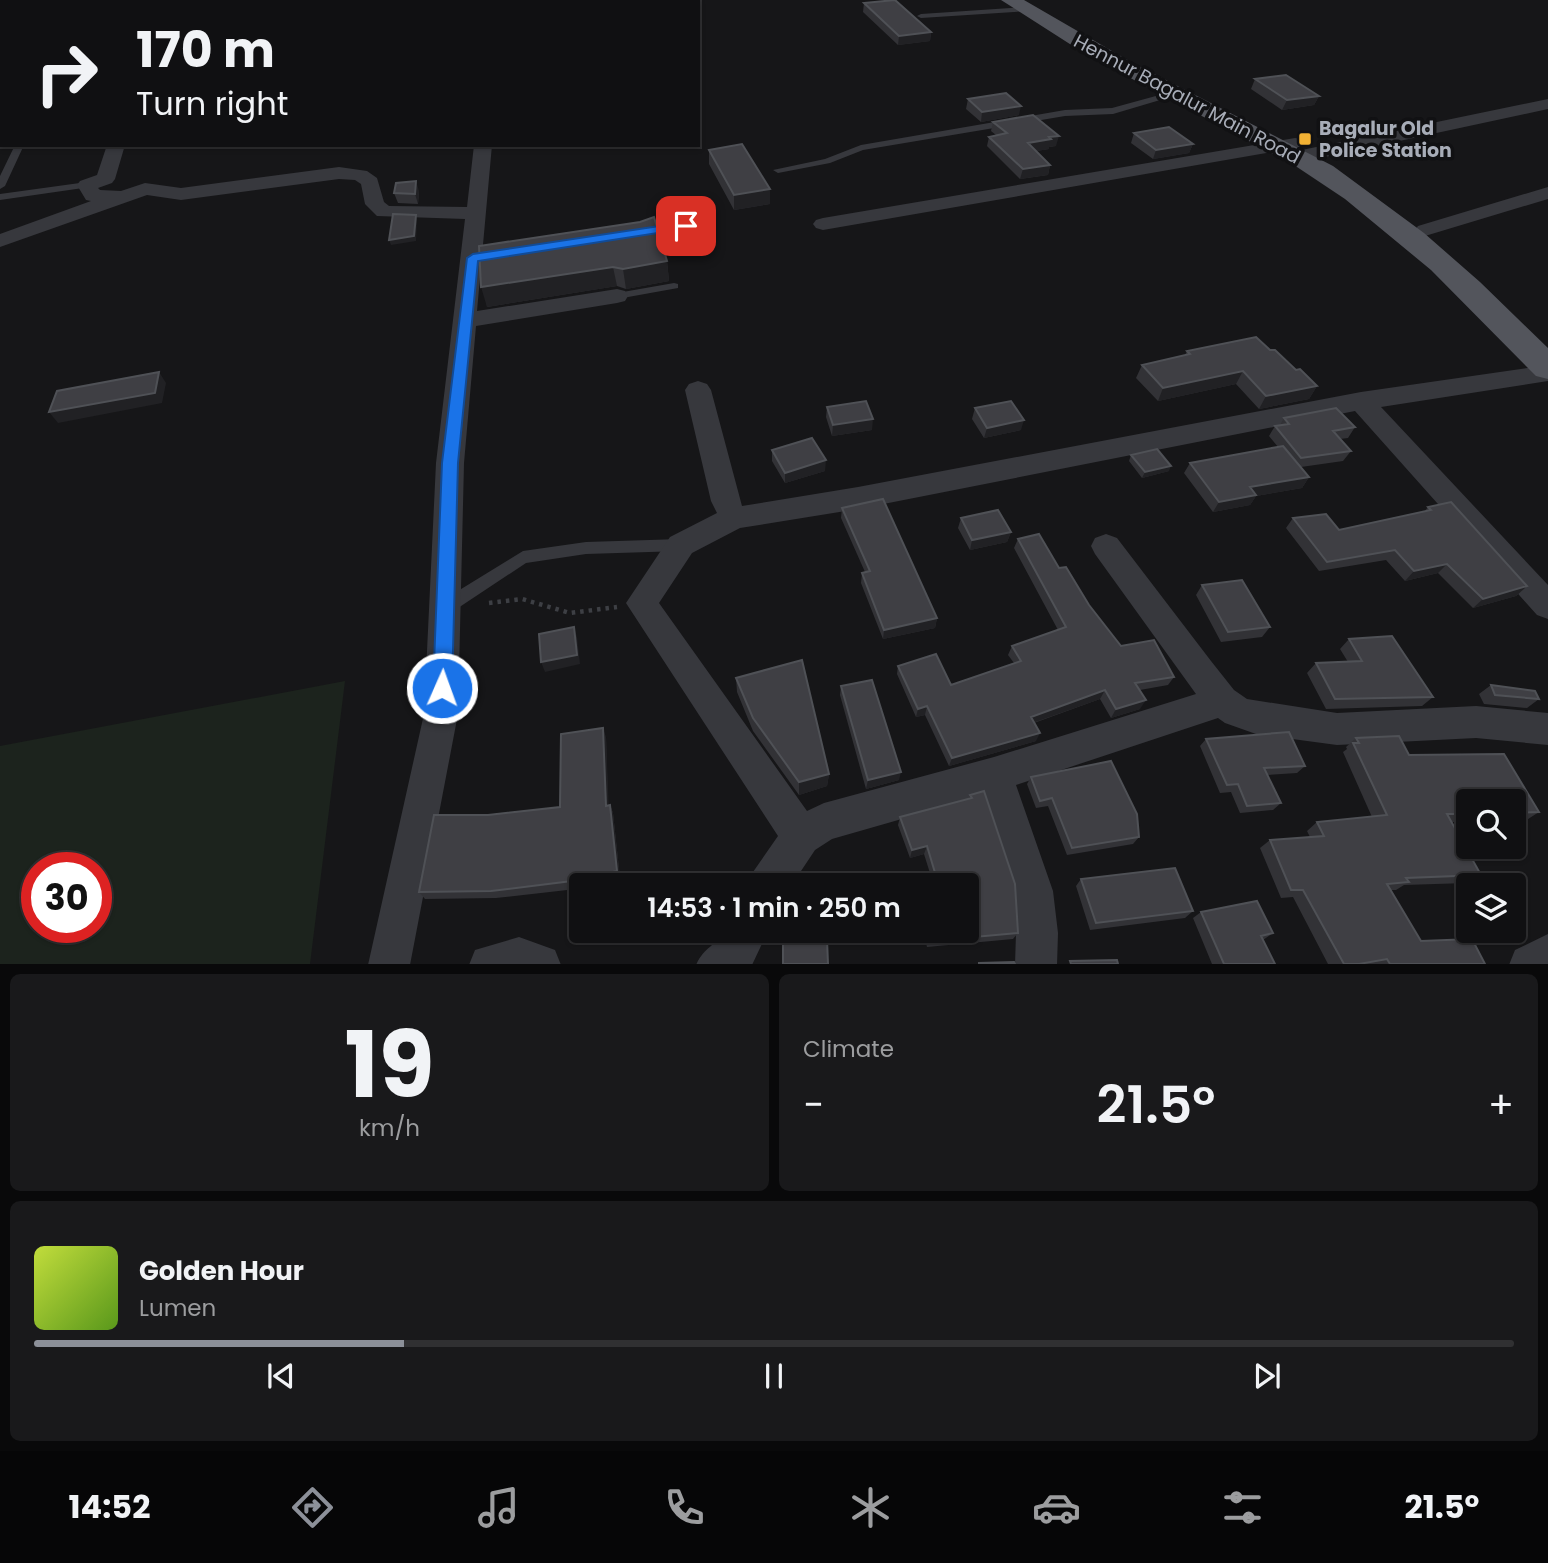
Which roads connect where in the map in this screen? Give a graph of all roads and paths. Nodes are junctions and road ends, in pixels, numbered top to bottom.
1 (1022, 3) edge
2 (921, 16) dead end
3 (1174, 93) junction
4 (1548, 104) edge
5 (19, 147) edge
6 (116, 147) edge
7 (483, 147) edge
8 (1296, 150) junction
9 (778, 170) dead end
10 (87, 185) junction
11 (0, 186) edge
12 (1548, 193) edge
13 (0, 197) edge
14 (123, 197) junction
15 (477, 214) junction
16 (684, 216) dead end
17 (823, 224) dead end
18 (1425, 230) junction
19 (642, 233) joint
20 (616, 237) edge
21 (0, 241) edge
22 (674, 286) dead end
23 (617, 296) joint
24 (466, 320) junction
25 (1548, 340) edge
26 (1548, 371) edge
27 (698, 390) dead end
28 (1361, 401) junction
29 (734, 518) junction
30 (681, 545) junction
31 (1106, 546) dead end
32 (642, 603) junction
33 (482, 604) dead end
34 (1548, 606) edge
35 (445, 607) junction
36 (1222, 701) junction
37 (1548, 729) edge
38 (993, 775) junction
39 (801, 836) junction
40 (776, 873) edge
41 (743, 943) edge
42 (1548, 955) edge
43 (389, 964) edge
44 (490, 964) edge
45 (540, 964) edge
46 (717, 964) edge
47 (1036, 964) edge
48 (1530, 964) edge

1 - 2 lane
1 - 3 main road, Hennur Bagalur Main Road
1 - 8 main road, Hennur Bagalur Main Road
3 - 8 main road, Hennur Bagalur Main Road
3 - 9 lane
4 - 8 street
5 - 11 lane
6 - 10 street
7 - 15 street
8 - 17 street
8 - 18 main road, Hennur Bagalur Main Road
8 - 26 main road, Hennur Bagalur Main Road
10 - 13 lane
10 - 14 street
12 - 18 street
14 - 15 street
14 - 21 street
15 - 24 street
16 - 19 lane
18 - 25 main road, Hennur Bagalur Main Road
19 - 20 street
22 - 23 lane
23 - 24 street
24 - 35 street
26 - 28 street
27 - 29 street
28 - 29 street
28 - 34 street
29 - 30 street
30 - 32 street
30 - 35 lane
31 - 36 street
32 - 33 path
32 - 39 street
35 - 43 street
36 - 37 street
36 - 38 street
38 - 39 street
38 - 47 street
39 - 40 street
41 - 46 street
42 - 48 street
44 - 45 street

